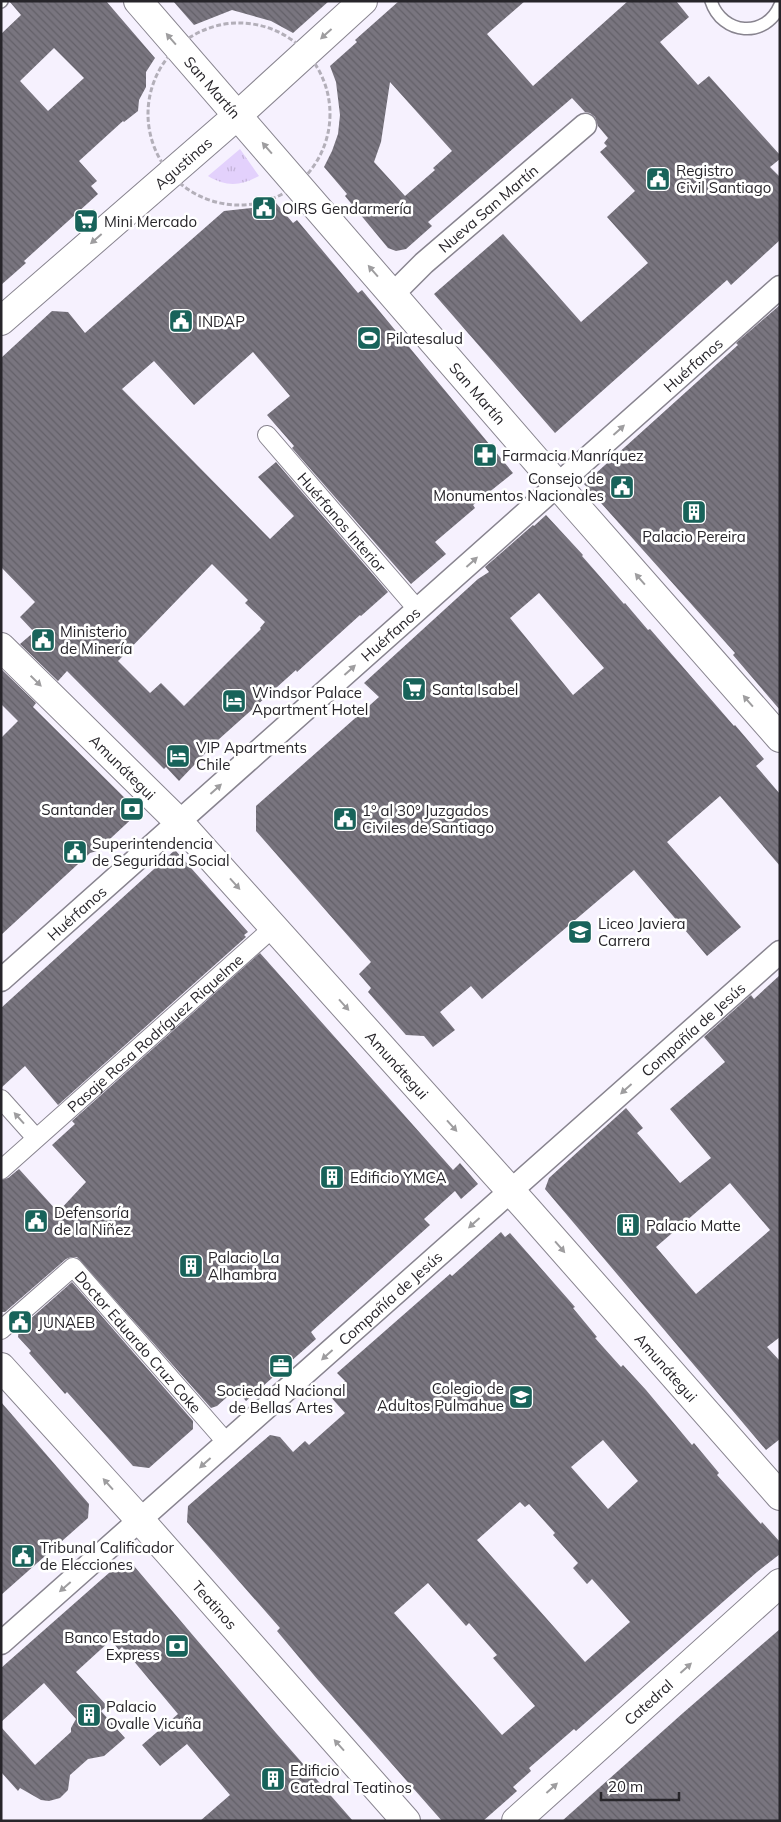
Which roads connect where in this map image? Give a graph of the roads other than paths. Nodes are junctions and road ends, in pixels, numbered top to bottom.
1 (138, 1) edge
2 (363, 1) edge
3 (711, 1) edge
4 (780, 5) edge
5 (238, 114) junction
6 (585, 125) dead end
7 (780, 287) edge
8 (393, 294) junction
9 (1, 322) edge
10 (267, 435) dead end
11 (558, 485) junction
12 (418, 610) junction
13 (1, 647) edge
14 (780, 738) edge
15 (179, 822) junction
16 (274, 927) junction
17 (780, 952) edge
18 (1, 980) edge
19 (1, 1099) edge
20 (36, 1138) junction
21 (1, 1170) edge
22 (511, 1191) junction
23 (1, 1330) edge
24 (1, 1368) edge
25 (227, 1443) junction
26 (780, 1496) edge
27 (140, 1520) junction
28 (780, 1583) edge
29 (1, 1643) edge
30 (406, 1821) edge
31 (516, 1821) edge

5 -> 1 main road, San Martín
2 -> 5 main road, Agustinas
3 - 4 lane
8 -> 5 main road, San Martín
5 -> 9 main road, Agustinas
6 - 8 street, Nueva San Martín
11 -> 7 street, Huérfanos
8 - 11 main road, San Martín
10 - 12 street, Huérfanos Interior
12 -> 11 street, Huérfanos
14 -> 11 main road, San Martín
15 -> 12 street, Huérfanos
13 -> 15 main road, Amunátegui
15 -> 16 main road, Amunátegui
15 - 18 street, Huérfanos
16 - 20 street, Pasaje Rosa Rodríguez Riquelme
16 -> 22 main road, Amunátegui
17 -> 22 street, Compañía de Jesús
20 -> 19 street
20 - 21 street, Pasaje Rosa Rodríguez Riquelme
22 -> 25 street, Compañía de Jesús
22 -> 26 main road, Amunátegui
23 - 25 street, Doctor Eduardo Cruz Coke
27 -> 24 main road, Teatinos
25 -> 27 street, Compañía de Jesús
27 -> 29 street, Compañía de Jesús
30 -> 27 main road, Teatinos
31 -> 28 main road, Catedral

